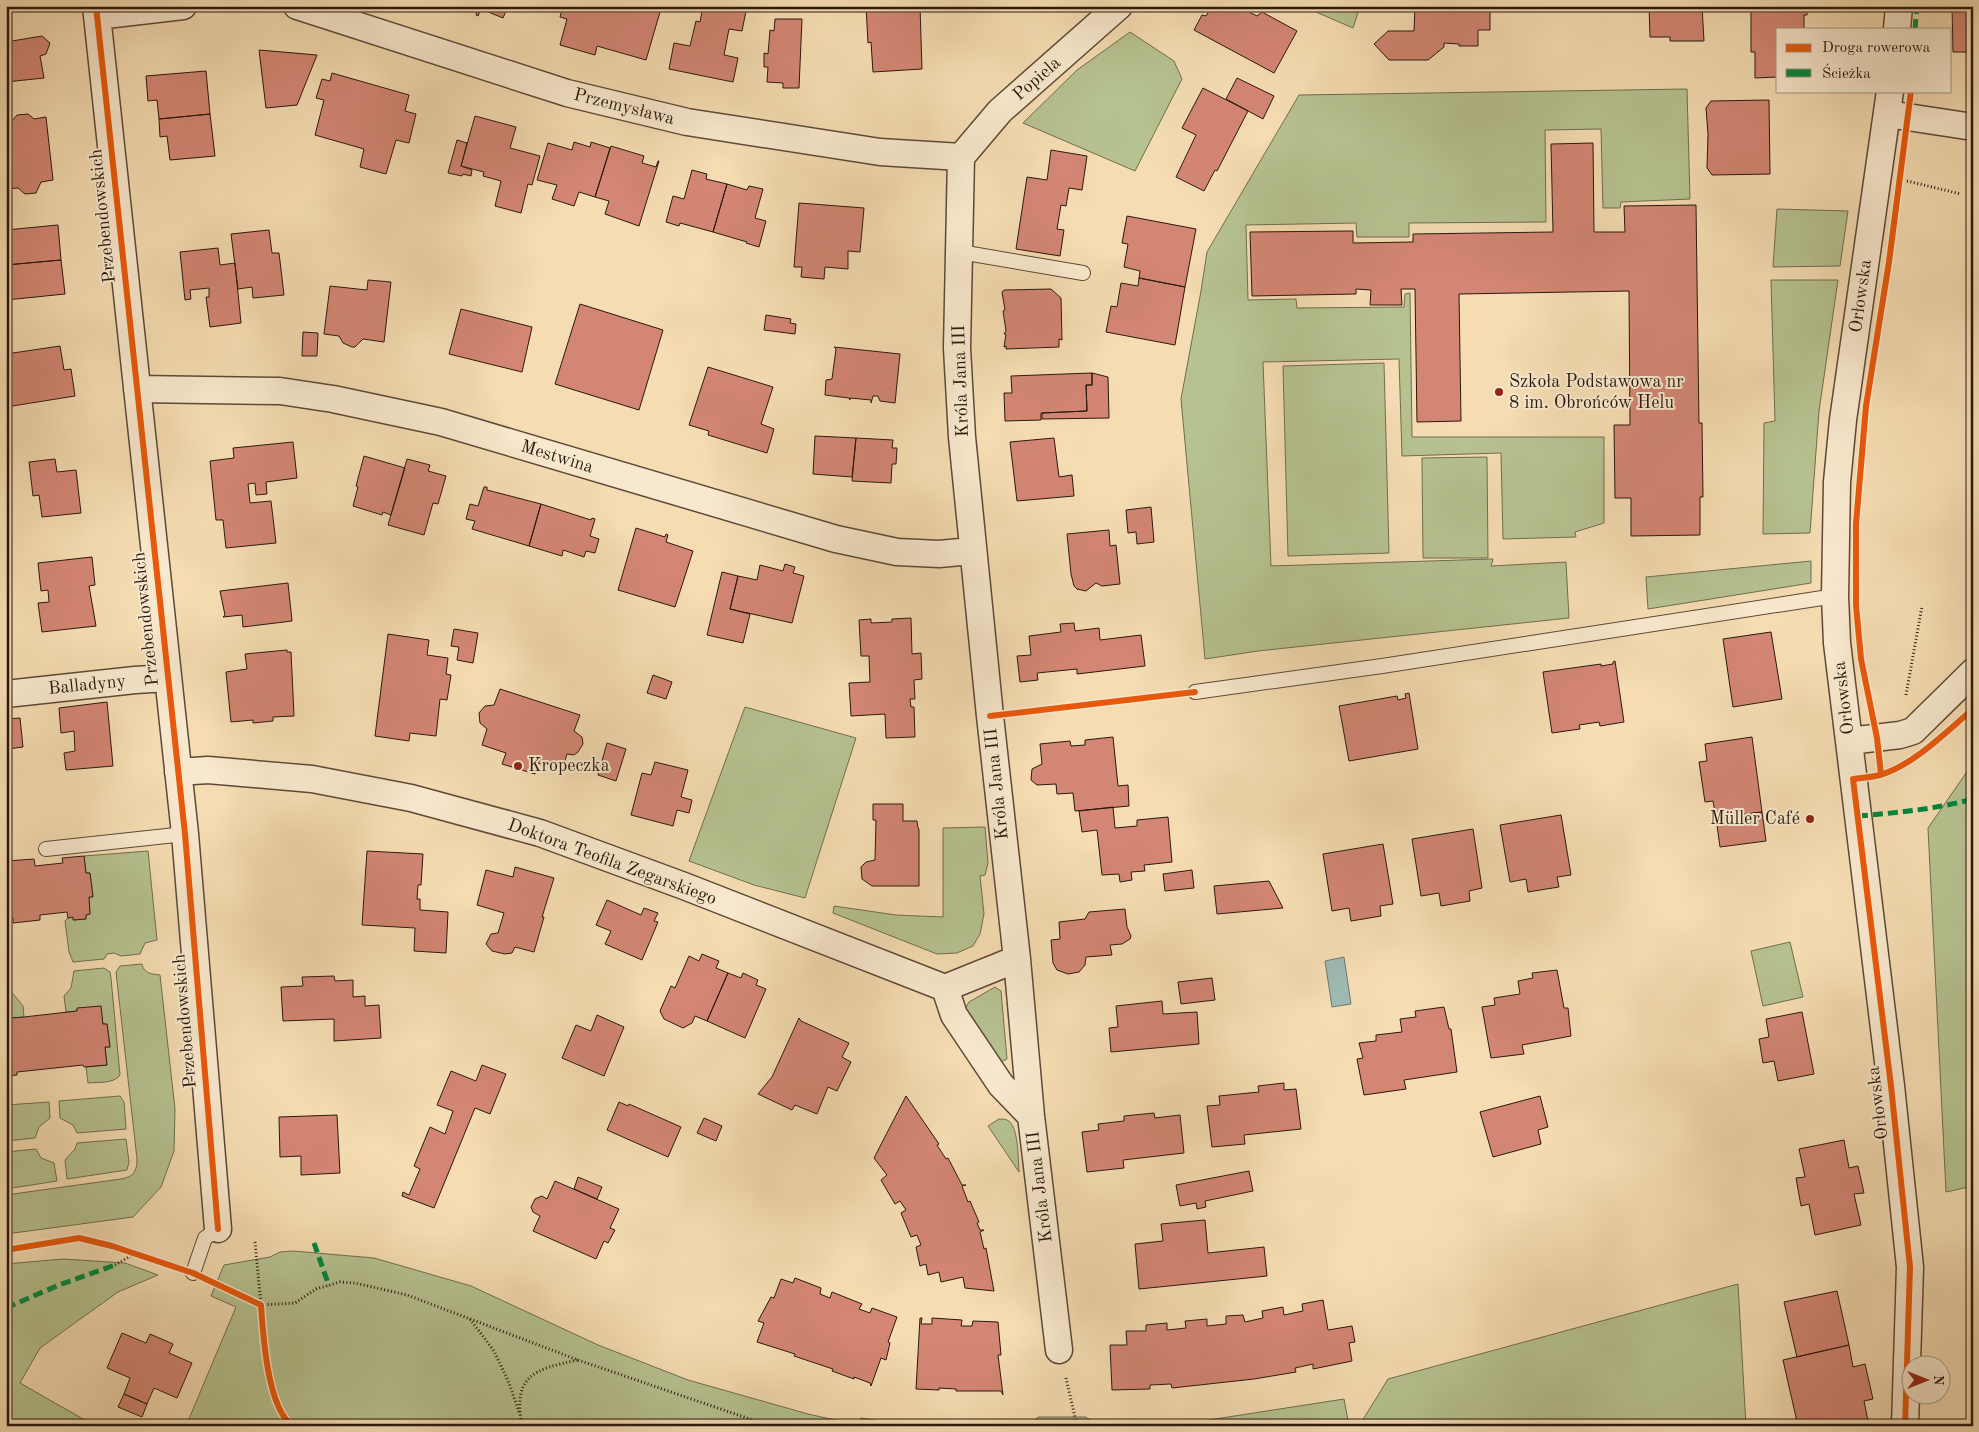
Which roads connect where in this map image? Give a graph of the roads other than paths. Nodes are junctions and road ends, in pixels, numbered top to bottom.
1 (183, 6) edge
2 (297, 6) edge
3 (1119, 6) edge
4 (1899, 6) edge
5 (96, 11) edge
6 (1897, 28) edge
7 (1889, 103) edge
8 (1973, 127) edge
9 (961, 157) junction
10 (960, 252) junction
11 (1083, 273) dead end
12 (137, 389) junction
13 (972, 551) junction
14 (1835, 596) junction
15 (1973, 672) edge
16 (168, 678) junction
17 (1195, 692) dead end
18 (6, 694) edge
19 (1848, 742) junction
20 (178, 772) junction
21 (184, 834) junction
22 (46, 849) dead end
23 (1017, 959) junction
24 (944, 988) junction
25 (1031, 1116) junction
26 (218, 1229) joint
27 (193, 1273) dead end
28 (1059, 1350) road end
29 (1905, 1426) edge

1 - 5 street
2 - 9 street, Przemysława
3 - 9 street, Popiela
4 - 6 street
5 - 12 street, Przebendowskich
7 - 8 street
7 - 14 street, Orłowska
9 - 10 street, Króla Jana III
10 - 11 lane
10 - 13 street, Króla Jana III
12 - 13 street, Mestwina
12 - 16 street, Przebendowskich
13 - 23 street, Króla Jana III
14 - 17 lane
14 - 19 street, Orłowska
15 - 19 street
16 - 18 street, Balladyny
16 - 20 street, Przebendowskich
19 - 29 street, Orłowska
20 - 21 street, Przebendowskich
20 - 24 street, Doktora Teofila Zegarskiego
21 - 22 lane
21 - 26 street, Przebendowskich
23 - 24 street
23 - 25 street, Króla Jana III
24 - 25 street
25 - 28 street, Króla Jana III
26 - 27 lane

